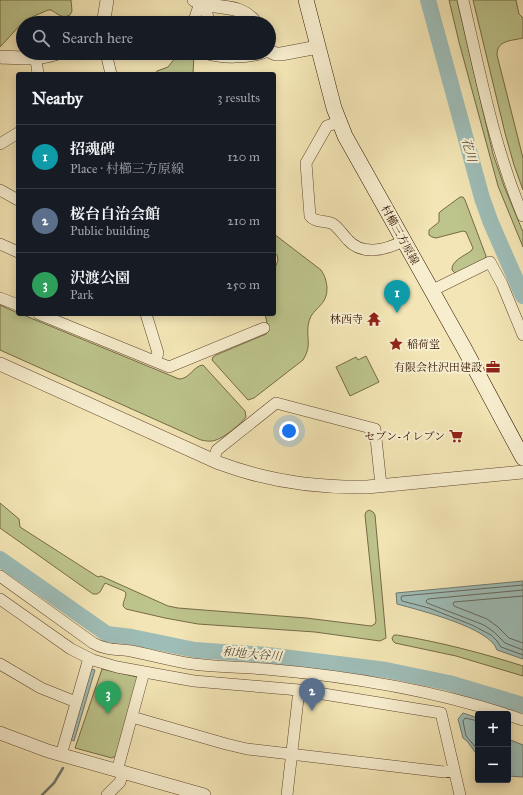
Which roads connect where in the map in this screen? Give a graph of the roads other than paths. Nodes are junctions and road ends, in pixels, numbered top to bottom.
1 (107, 0) edge
2 (306, 0) edge
3 (463, 0) edge
4 (200, 2) edge
5 (104, 16) edge
6 (195, 16) edge
7 (206, 16) edge
8 (251, 16) edge
9 (318, 47) junction
10 (276, 54) edge
11 (0, 58) edge
12 (16, 58) edge
13 (36, 60) edge
14 (108, 60) edge
15 (38, 72) edge
16 (111, 72) edge
17 (339, 122) junction
18 (16, 134) edge
19 (0, 144) edge
20 (0, 190) edge
21 (16, 199) edge
22 (523, 216) edge
23 (403, 240) junction
24 (0, 244) edge
25 (16, 251) edge
26 (431, 291) junction
27 (0, 298) edge
28 (16, 304) edge
29 (45, 316) edge
30 (147, 316) edge
31 (264, 328) dead end
32 (523, 335) edge
33 (155, 361) junction
34 (0, 364) edge
35 (523, 458) edge
36 (213, 460) junction
37 (523, 472) edge
38 (381, 485) junction
39 (0, 576) edge
40 (0, 599) edge
41 (89, 658) junction
42 (0, 664) edge
43 (144, 672) junction
44 (299, 690) junction
45 (76, 702) junction
46 (497, 711) edge
47 (511, 716) edge
48 (132, 717) junction
49 (523, 720) edge
50 (0, 733) edge
51 (292, 754) junction
52 (61, 755) junction
53 (454, 770) junction
54 (120, 772) junction
55 (107, 795) edge
56 (204, 795) edge
57 (288, 795) edge
58 (460, 795) edge

1 - 5 street
2 - 9 main road, 村櫛三方原線
3 - 22 street
4 - 6 street
4 - 7 street
4 - 8 street
9 - 10 street
9 - 17 main road, 村櫛三方原線
11 - 12 street
13 - 15 street
14 - 16 street
17 - 23 main road, 村櫛三方原線
17 - 23 street
18 - 19 street
20 - 21 street
23 - 26 main road, 村櫛三方原線
24 - 25 street
26 - 32 street
26 - 35 main road, 村櫛三方原線
27 - 28 street
29 - 33 street
30 - 33 street
31 - 33 street
34 - 36 street
36 - 38 street
36 - 38 street
37 - 38 street
39 - 46 street
40 - 41 street
41 - 43 street
41 - 45 street
42 - 45 street
43 - 44 street
43 - 48 street
44 - 51 street
44 - 53 street
45 - 52 street
47 - 49 street
48 - 51 street
48 - 54 street
50 - 52 street
51 - 53 street
51 - 57 street
52 - 54 street
53 - 58 street
54 - 55 street
54 - 56 street

